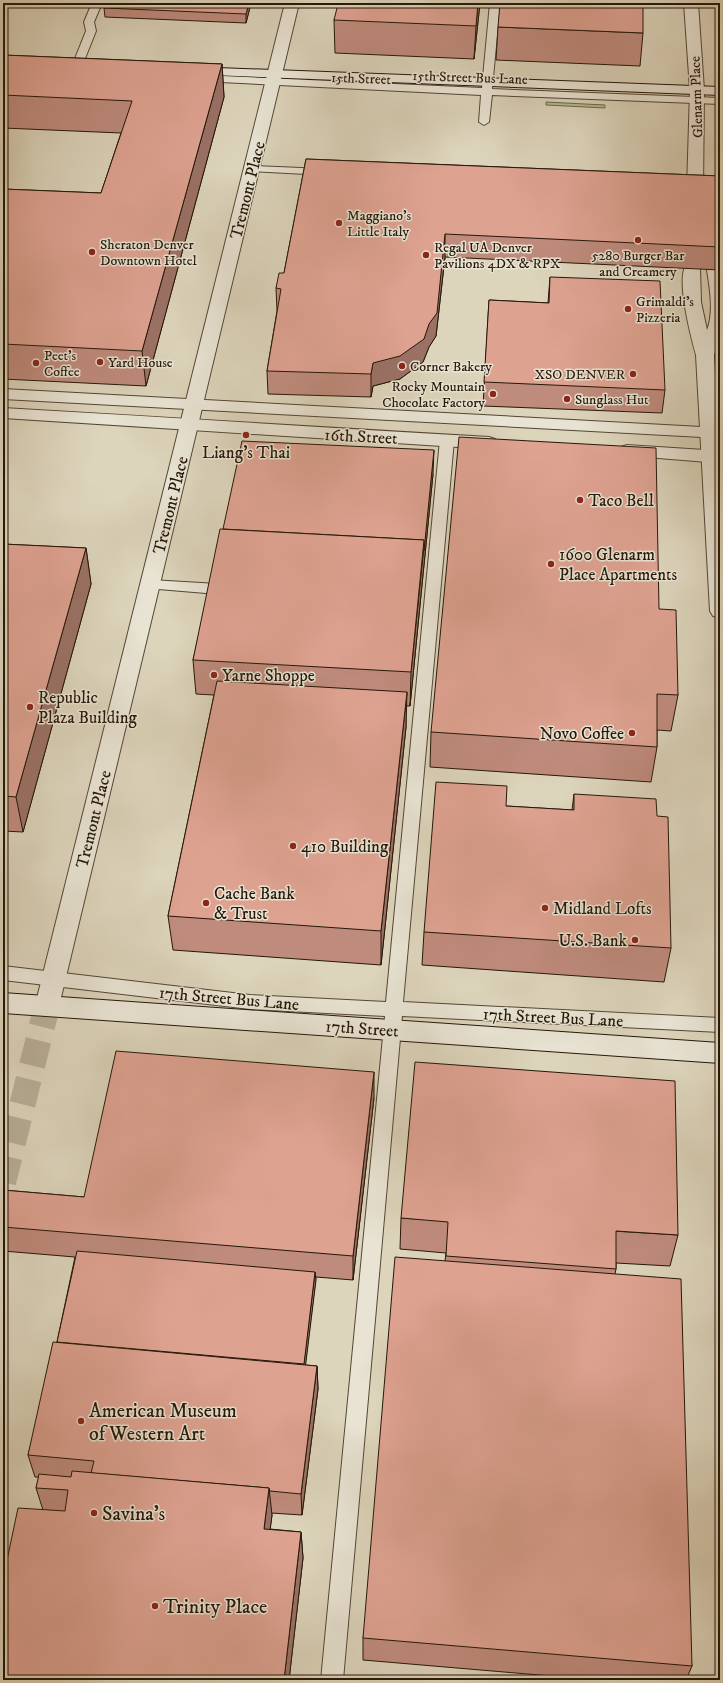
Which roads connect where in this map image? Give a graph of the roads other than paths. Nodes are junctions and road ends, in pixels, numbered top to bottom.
1 (97, 3) edge
2 (292, 3) edge
3 (494, 3) edge
4 (691, 3) edge
5 (78, 69) edge
6 (182, 74) edge
7 (274, 78) junction
8 (488, 86) junction
9 (720, 91) edge
10 (697, 95) junction
11 (720, 101) edge
12 (484, 122) dead end
13 (252, 168) junction
14 (338, 173) edge
15 (695, 193) edge
16 (692, 268) edge
17 (715, 270) edge
18 (705, 354) junction
19 (3, 394) edge
20 (195, 404) junction
21 (3, 414) edge
22 (188, 424) junction
23 (715, 433) edge
24 (447, 440) junction
25 (502, 444) edge
26 (611, 450) edge
27 (716, 456) edge
28 (151, 585) junction
29 (218, 588) edge
30 (720, 611) edge
31 (3, 973) edge
32 (54, 979) junction
33 (3, 1003) edge
34 (47, 1006) junction
35 (393, 1020) junction
36 (720, 1025) edge
37 (720, 1053) edge
38 (332, 1680) edge

1 - 5 lane
2 - 7 street, Tremont Place
3 - 8 lane
4 - 10 street, Glenarm Place
6 - 7 street, 15th Street
7 - 8 street, 15th Street
7 - 13 street, Tremont Place
8 - 10 street, 15th Street
8 - 12 lane
9 - 10 street, 15th Street
10 - 11 lane
10 - 15 street, Glenarm Place
13 - 14 lane
13 - 20 street, Tremont Place
16 - 18 street
17 - 18 street
18 - 23 street
19 - 20 street, 16th Street
20 - 22 street, Tremont Place
20 - 23 street, 16th Street
21 - 22 street, 16th Street
22 - 24 street, 16th Street
22 - 28 street, Tremont Place
23 - 27 street
24 - 25 street, 16th Street
24 - 35 lane
26 - 27 street
27 - 30 street
28 - 29 lane
28 - 32 street, Tremont Place
31 - 32 lane, 17th Street Bus Lane
32 - 34 street, Tremont Place
32 - 35 lane, 17th Street Bus Lane
33 - 34 street, 17th Street
34 - 35 street, 17th Street
35 - 36 lane, 17th Street Bus Lane
35 - 37 street, 17th Street
35 - 38 lane

